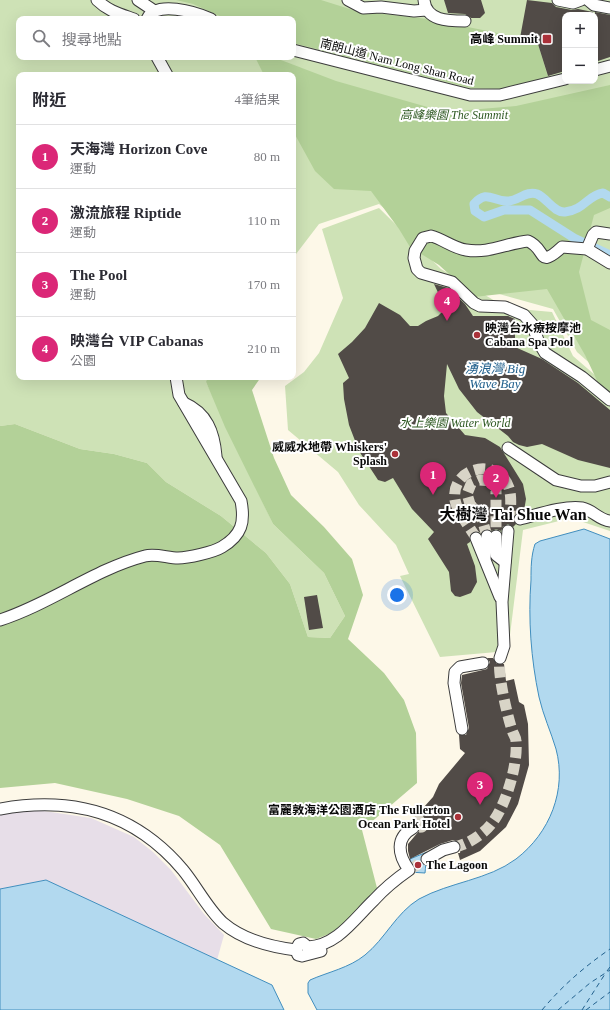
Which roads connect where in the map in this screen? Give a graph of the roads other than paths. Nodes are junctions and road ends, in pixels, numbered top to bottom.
1 (97, 0) edge
2 (138, 0) edge
3 (348, 0) edge
4 (558, 0) edge
5 (581, 0) edge
6 (588, 0) edge
7 (425, 5) edge
8 (610, 8) edge
9 (150, 15) edge
10 (124, 16) edge
11 (204, 16) edge
12 (465, 21) dead end
13 (296, 51) edge
14 (159, 60) edge
15 (610, 66) edge
16 (598, 69) edge
17 (165, 72) edge
18 (562, 80) edge
19 (610, 234) edge
20 (588, 249) junction
21 (610, 263) edge
22 (176, 380) edge
23 (610, 400) edge
24 (508, 448) dead end
25 (610, 482) edge
26 (520, 519) dead end
27 (610, 521) edge
28 (508, 531) tunnel mouth
29 (476, 538) tunnel mouth
30 (487, 564) junction
31 (504, 565) junction
32 (502, 602) junction
33 (0, 620) edge
34 (500, 658) tunnel mouth
35 (483, 663) dead end
36 (462, 729) dead end
37 (0, 808) edge
38 (413, 828) dead end
39 (454, 847) tunnel mouth
40 (427, 859) tunnel mouth

1 - 10 street
2 - 9 street
3 - 7 street
4 - 5 street
6 - 8 street
7 - 12 street
9 - 11 street
13 - 18 street, 南朗山道 Nam Long Shan Road
14 - 17 street
15 - 16 street
19 - 20 street
20 - 21 street
20 - 23 street
22 - 33 street
24 - 25 street
26 - 27 street
28 - 31 street
29 - 30 street
30 - 31 street
30 - 31 street
30 - 32 street
31 - 32 street
32 - 34 street
35 - 36 street
37 - 38 street
39 - 40 street

